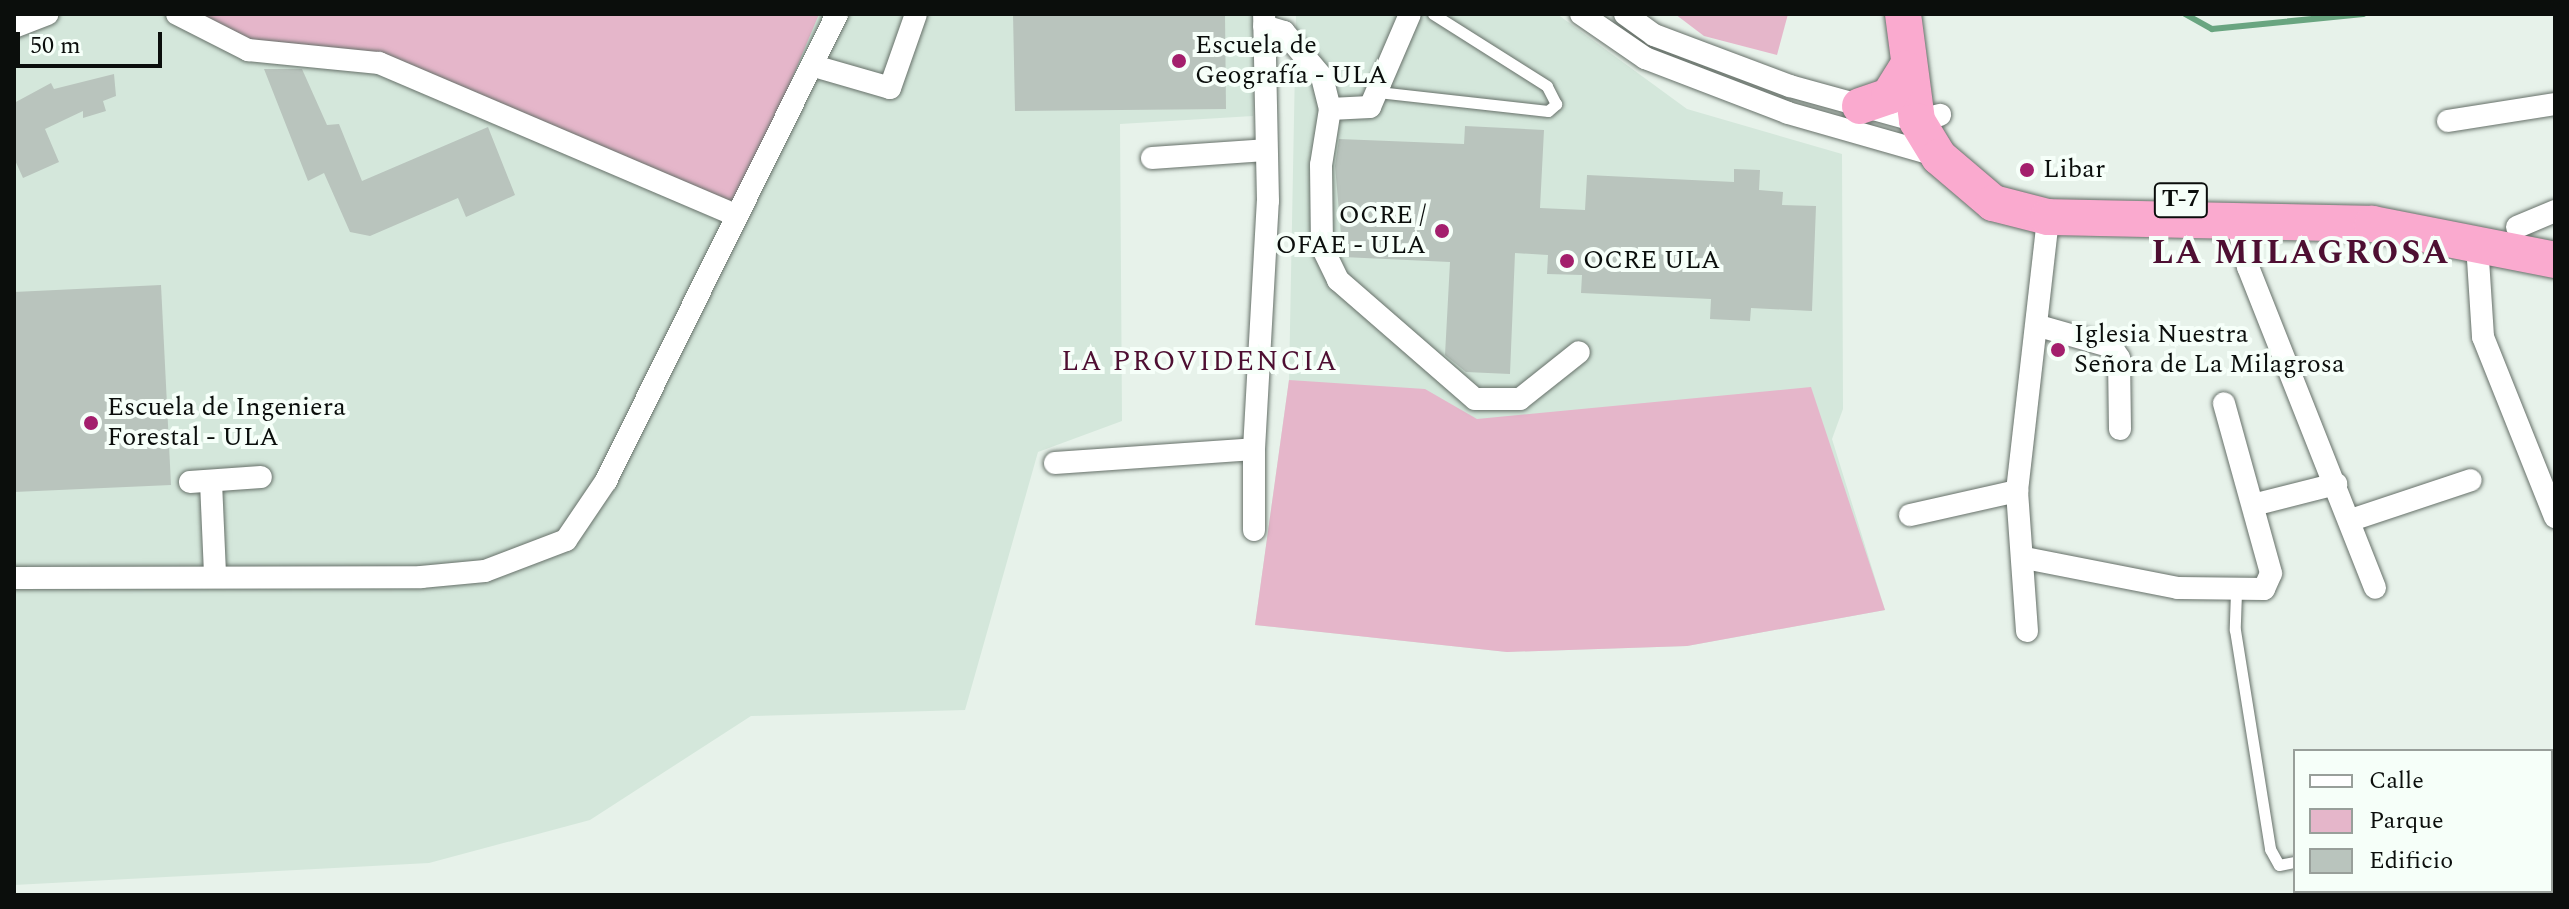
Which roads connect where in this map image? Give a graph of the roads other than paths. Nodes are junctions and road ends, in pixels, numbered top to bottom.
1 (48, 14) edge
2 (177, 14) edge
3 (837, 14) edge
4 (916, 14) edge
5 (1410, 14) edge
6 (1433, 14) edge
7 (1581, 14) edge
8 (1625, 14) edge
9 (1903, 14) edge
10 (1922, 14) edge
11 (1264, 20) edge
12 (14, 27) edge
13 (814, 66) junction
14 (1906, 69) junction
15 (1378, 92) junction
16 (2555, 104) edge
17 (1860, 106) junction
18 (1330, 109) junction
19 (1928, 118) junction
20 (2448, 121) dead end
21 (1265, 150) junction
22 (1951, 156) junction
23 (1152, 158) dead end
24 (2555, 211) edge
25 (735, 215) junction
26 (2048, 217) junction
27 (2238, 226) junction
28 (2517, 227) junction
29 (2555, 240) edge
30 (2477, 244) junction
31 (2555, 260) edge
32 (2039, 326) junction
33 (1579, 352) dead end
34 (2224, 403) dead end
35 (2120, 429) dead end
36 (1254, 449) junction
37 (1055, 463) dead end
38 (261, 477) dead end
39 (2471, 480) dead end
40 (2336, 484) junction
41 (2017, 491) junction
42 (2253, 505) junction
43 (1910, 515) dead end
44 (2555, 517) edge
45 (2351, 520) junction
46 (1254, 530) dead end
47 (2025, 558) junction
48 (215, 573) junction
49 (14, 578) edge
50 (2375, 588) dead end
51 (2236, 592) junction
52 (2027, 631) dead end
53 (2293, 862) edge

1 - 12 street
2 - 25 street
3 - 13 street
4 - 13 street
5 - 15 street
6 - 15 lane
7 - 22 street
8 - 17 street
9 - 14 highway, T-7
10 - 19 highway, T-7
11 - 18 street
11 - 21 street
13 - 25 street
14 - 17 highway
14 - 19 highway, T-7
15 - 18 street
16 - 20 street
17 - 19 street
18 - 33 street
19 - 22 highway, T-7
21 - 23 street
21 - 36 street
22 - 26 highway, T-7
22 - 28 highway, T-7
24 - 28 street
25 - 48 street
26 - 27 highway, T-7
26 - 32 street
27 - 30 highway, T-7
27 - 40 street
28 - 29 highway, T-7
30 - 31 highway, T-7
30 - 44 street
32 - 35 street
32 - 41 street
34 - 42 street
36 - 37 street
36 - 46 street
38 - 48 street
39 - 45 street
40 - 42 street
40 - 45 street
41 - 43 street
41 - 47 street
42 - 51 street
45 - 50 street
47 - 51 street
47 - 52 street
48 - 49 street
51 - 53 lane

